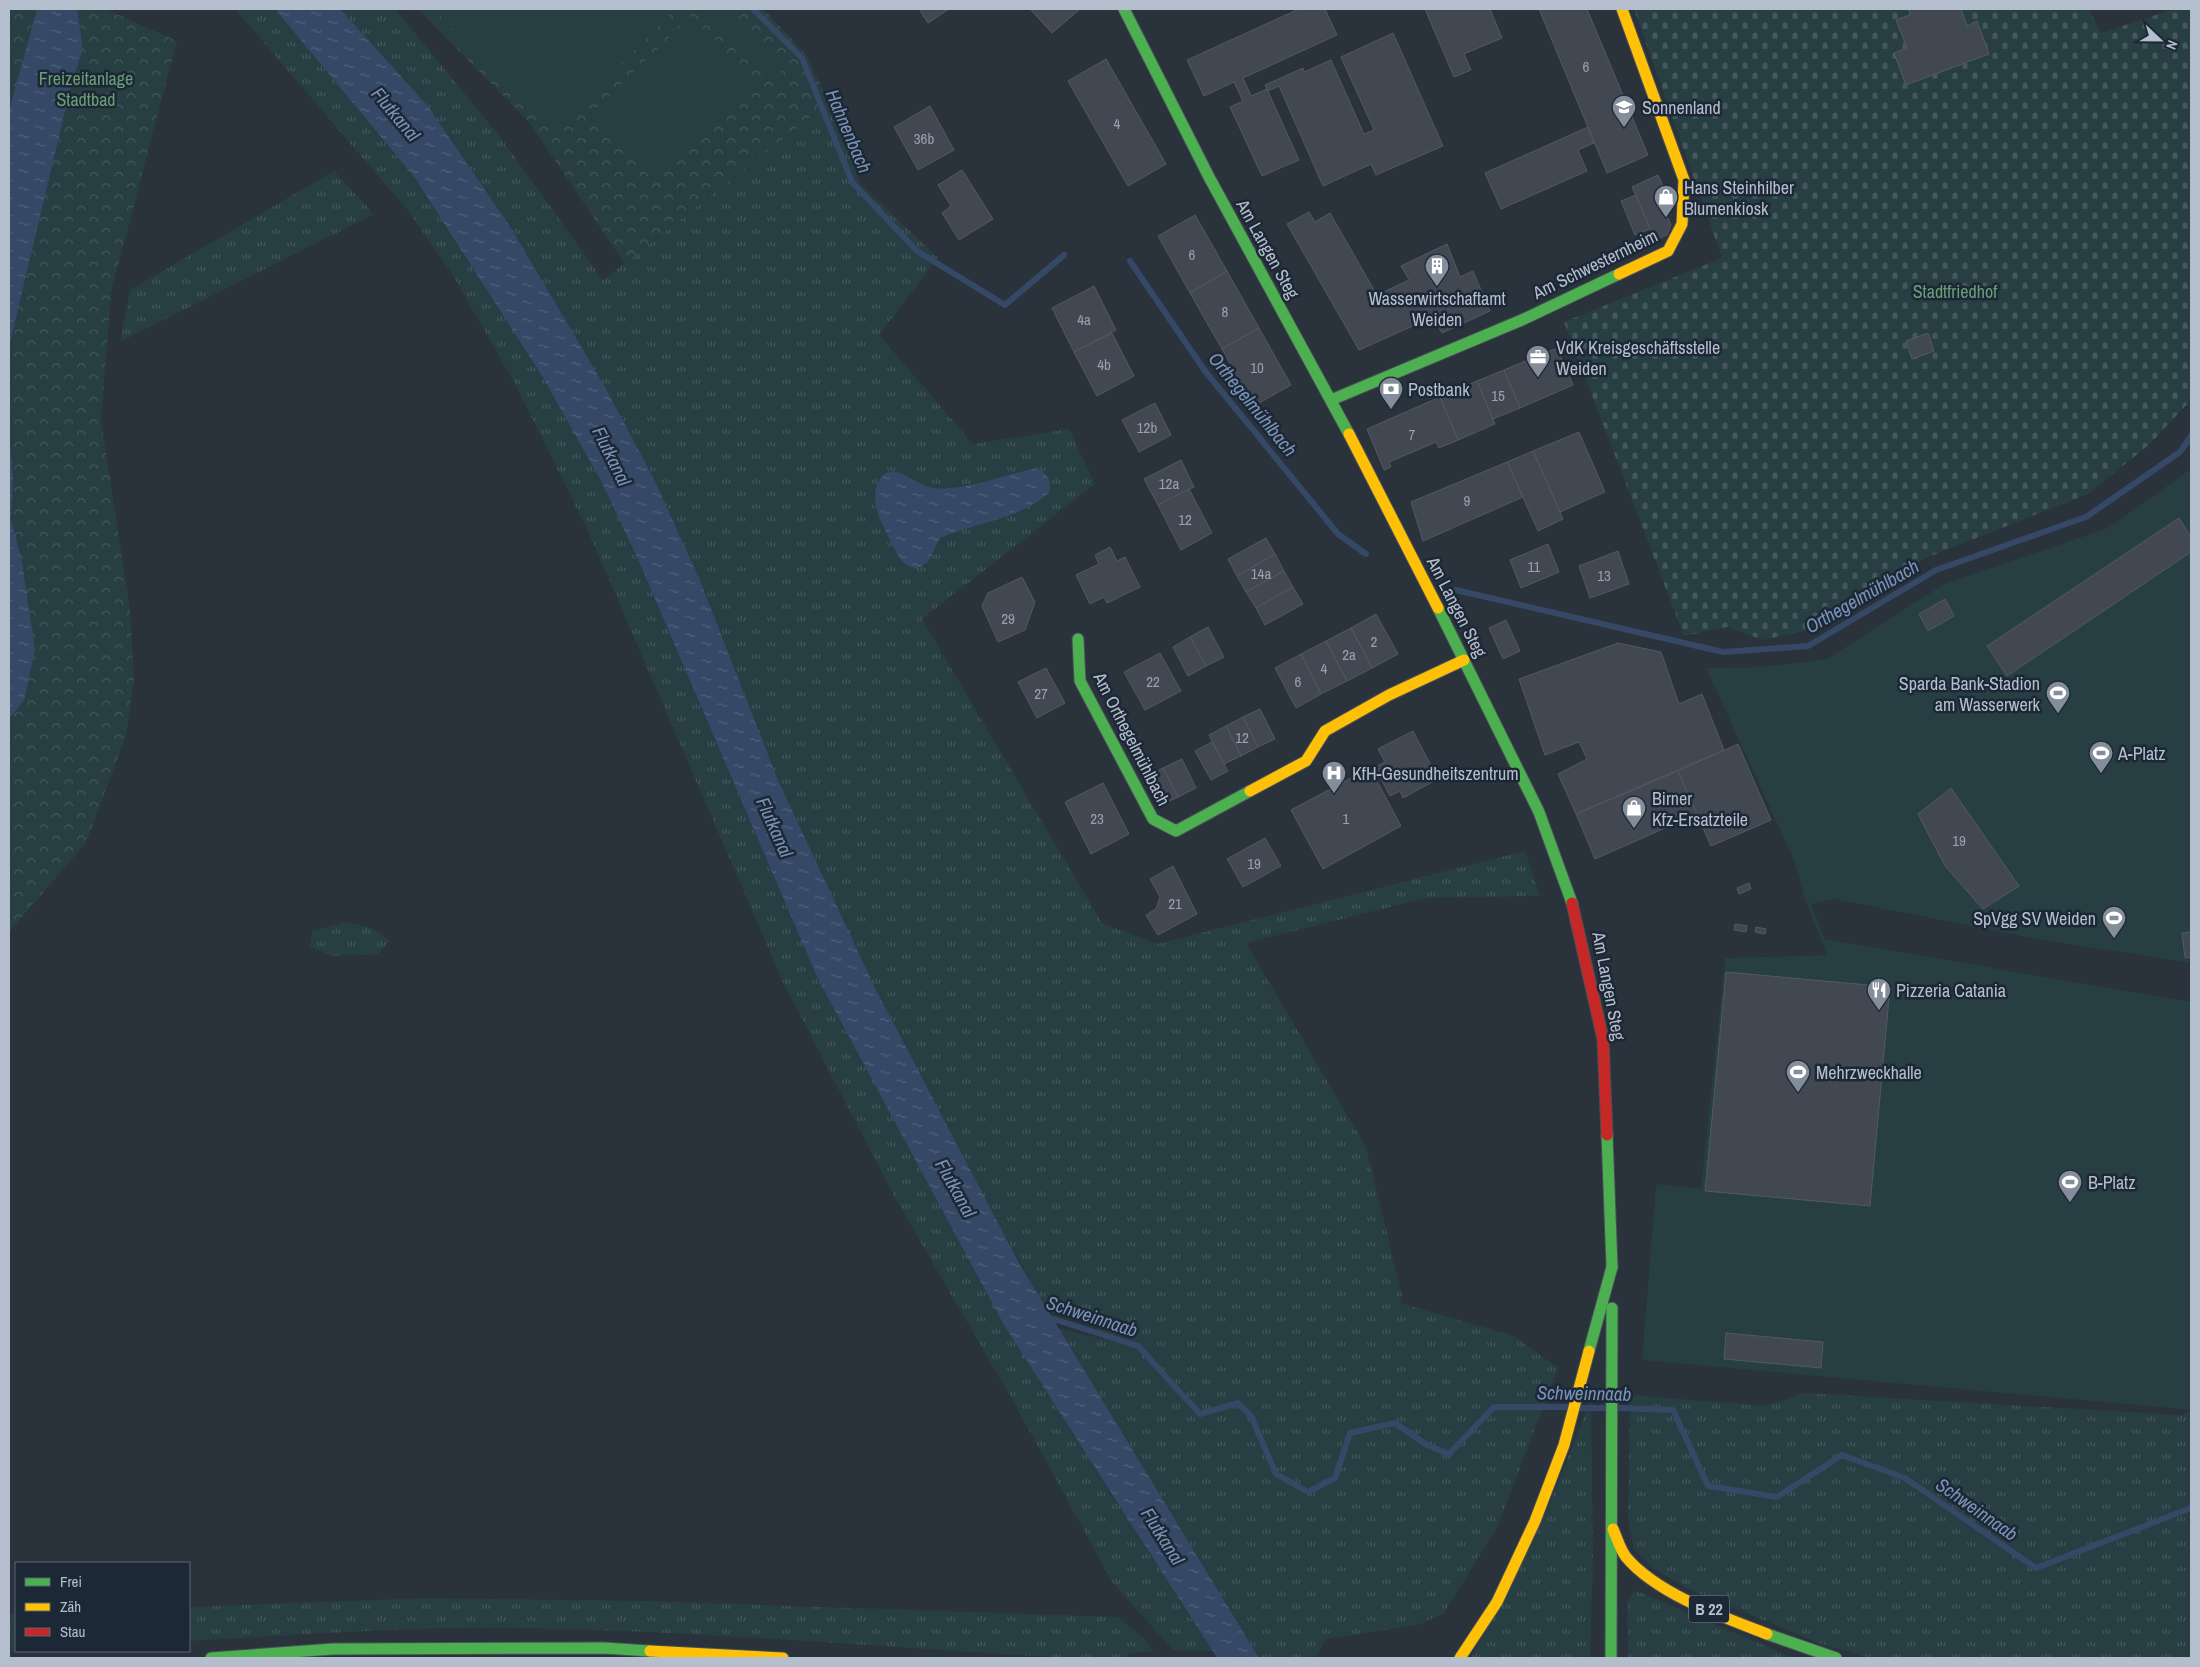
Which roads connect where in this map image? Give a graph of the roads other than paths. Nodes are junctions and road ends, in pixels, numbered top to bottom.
1 (1124, 9) edge
2 (1622, 9) edge
3 (1331, 400) junction
4 (1078, 639) dead end
5 (1464, 660) junction
6 (1612, 1267) junction
7 (1611, 1524) junction
8 (211, 1658) edge
9 (783, 1658) edge
10 (1460, 1658) edge
11 (1611, 1658) edge
12 (1836, 1658) edge

1 - 3 street, Am Langen Steg
2 - 3 street, Am Schwesternheim
3 - 5 street, Am Langen Steg
4 - 5 street, Am Orthegelmühlbach
5 - 6 street, Am Langen Steg
6 - 7 street
6 - 10 street
7 - 11 street
7 - 12 street, B 22
8 - 9 street

